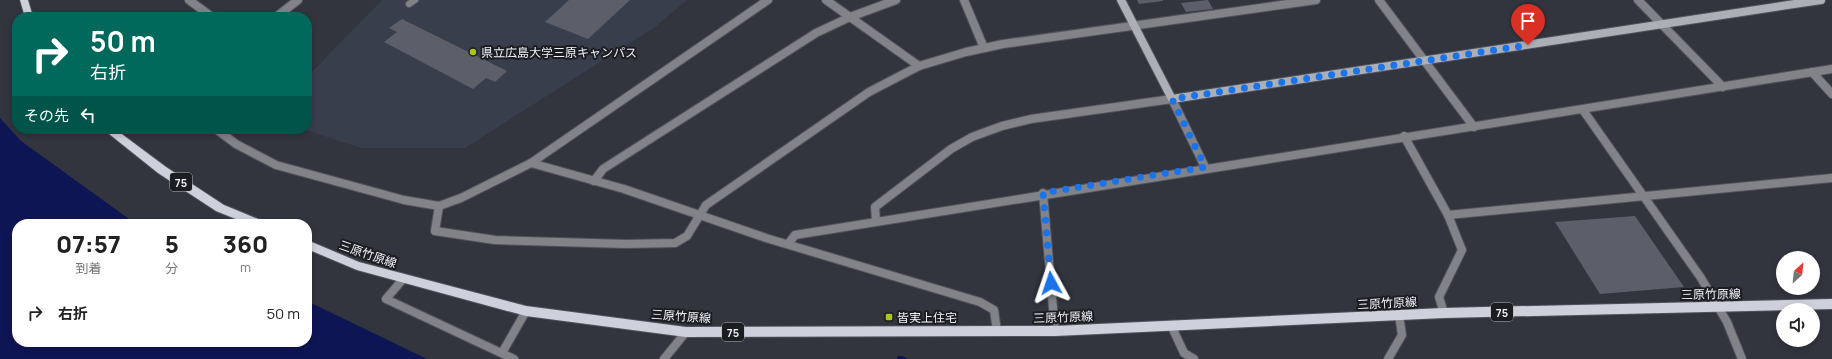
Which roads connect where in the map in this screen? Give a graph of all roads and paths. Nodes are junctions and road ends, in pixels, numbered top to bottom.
1 (24, 0) edge
2 (189, 0) edge
3 (298, 0) edge
4 (415, 0) edge
5 (768, 0) edge
6 (826, 0) edge
7 (896, 0) edge
8 (964, 0) edge
9 (1122, 0) edge
10 (1316, 0) edge
11 (1379, 0) edge
12 (1638, 0) edge
13 (1821, 0) edge
14 (409, 4) dead end
15 (28, 12) edge
16 (205, 12) edge
17 (282, 12) edge
18 (850, 17) junction
19 (1663, 25) junction
20 (1135, 26) junction
21 (984, 48) junction
22 (1423, 61) junction
23 (919, 66) junction
24 (1832, 69) edge
25 (1812, 72) junction
26 (1723, 87) junction
27 (1832, 94) edge
28 (1172, 99) junction
29 (1583, 110) junction
30 (1474, 127) junction
31 (115, 134) edge
32 (223, 134) edge
33 (1404, 136) junction
34 (532, 163) junction
35 (1205, 167) junction
36 (1832, 178) edge
37 (594, 181) junction
38 (1043, 193) junction
39 (1644, 196) junction
40 (439, 206) junction
41 (1448, 215) junction
42 (699, 216) junction
43 (247, 219) edge
44 (876, 221) junction
45 (788, 244) junction
46 (312, 246) edge
47 (403, 279) junction
48 (1832, 304) edge
49 (1717, 307) junction
50 (526, 312) junction
51 (1444, 313) junction
52 (1399, 315) junction
53 (1171, 325) junction
54 (1056, 330) junction
55 (997, 331) junction
56 (686, 332) junction
57 (502, 353) junction
58 (514, 359) edge
59 (664, 359) edge
60 (1194, 359) edge
61 (1388, 359) edge
62 (1742, 359) edge

1 - 15 main road
2 - 16 street
3 - 17 street
4 - 14 lane
5 - 34 street
6 - 18 street
7 - 18 street
8 - 21 street
9 - 20 street
10 - 20 street
11 - 22 street
12 - 19 street
13 - 19 street
18 - 23 street
18 - 37 street
19 - 22 street
19 - 26 street
20 - 21 street
20 - 28 street
21 - 23 street
22 - 28 street
22 - 30 street
23 - 42 street
24 - 25 street
25 - 26 street
25 - 27 street
26 - 29 street
28 - 35 street
28 - 44 street
29 - 30 street
29 - 39 street
30 - 33 street
31 - 43 main road, 75
32 - 40 street
33 - 35 street
33 - 41 street
34 - 37 street
34 - 40 street
35 - 38 street
36 - 39 street
37 - 42 street
38 - 44 street
38 - 54 street
39 - 41 street
39 - 49 street
40 - 42 street
41 - 51 street
42 - 45 street
44 - 45 street
45 - 55 street
46 - 47 main road, 三原竹原線 / 75
47 - 50 main road, 三原竹原線 / 75
47 - 57 street
48 - 49 main road, 三原竹原線 / 75
49 - 51 main road, 三原竹原線 / 75
49 - 62 street
50 - 56 main road, 三原竹原線 / 75
50 - 57 street
51 - 52 main road, 三原竹原線 / 75
52 - 53 main road, 三原竹原線 / 75
52 - 61 street
53 - 54 main road, 三原竹原線 / 75
53 - 60 street
54 - 55 main road, 三原竹原線 / 75
55 - 56 main road, 三原竹原線 / 75
56 - 59 street
57 - 58 street

